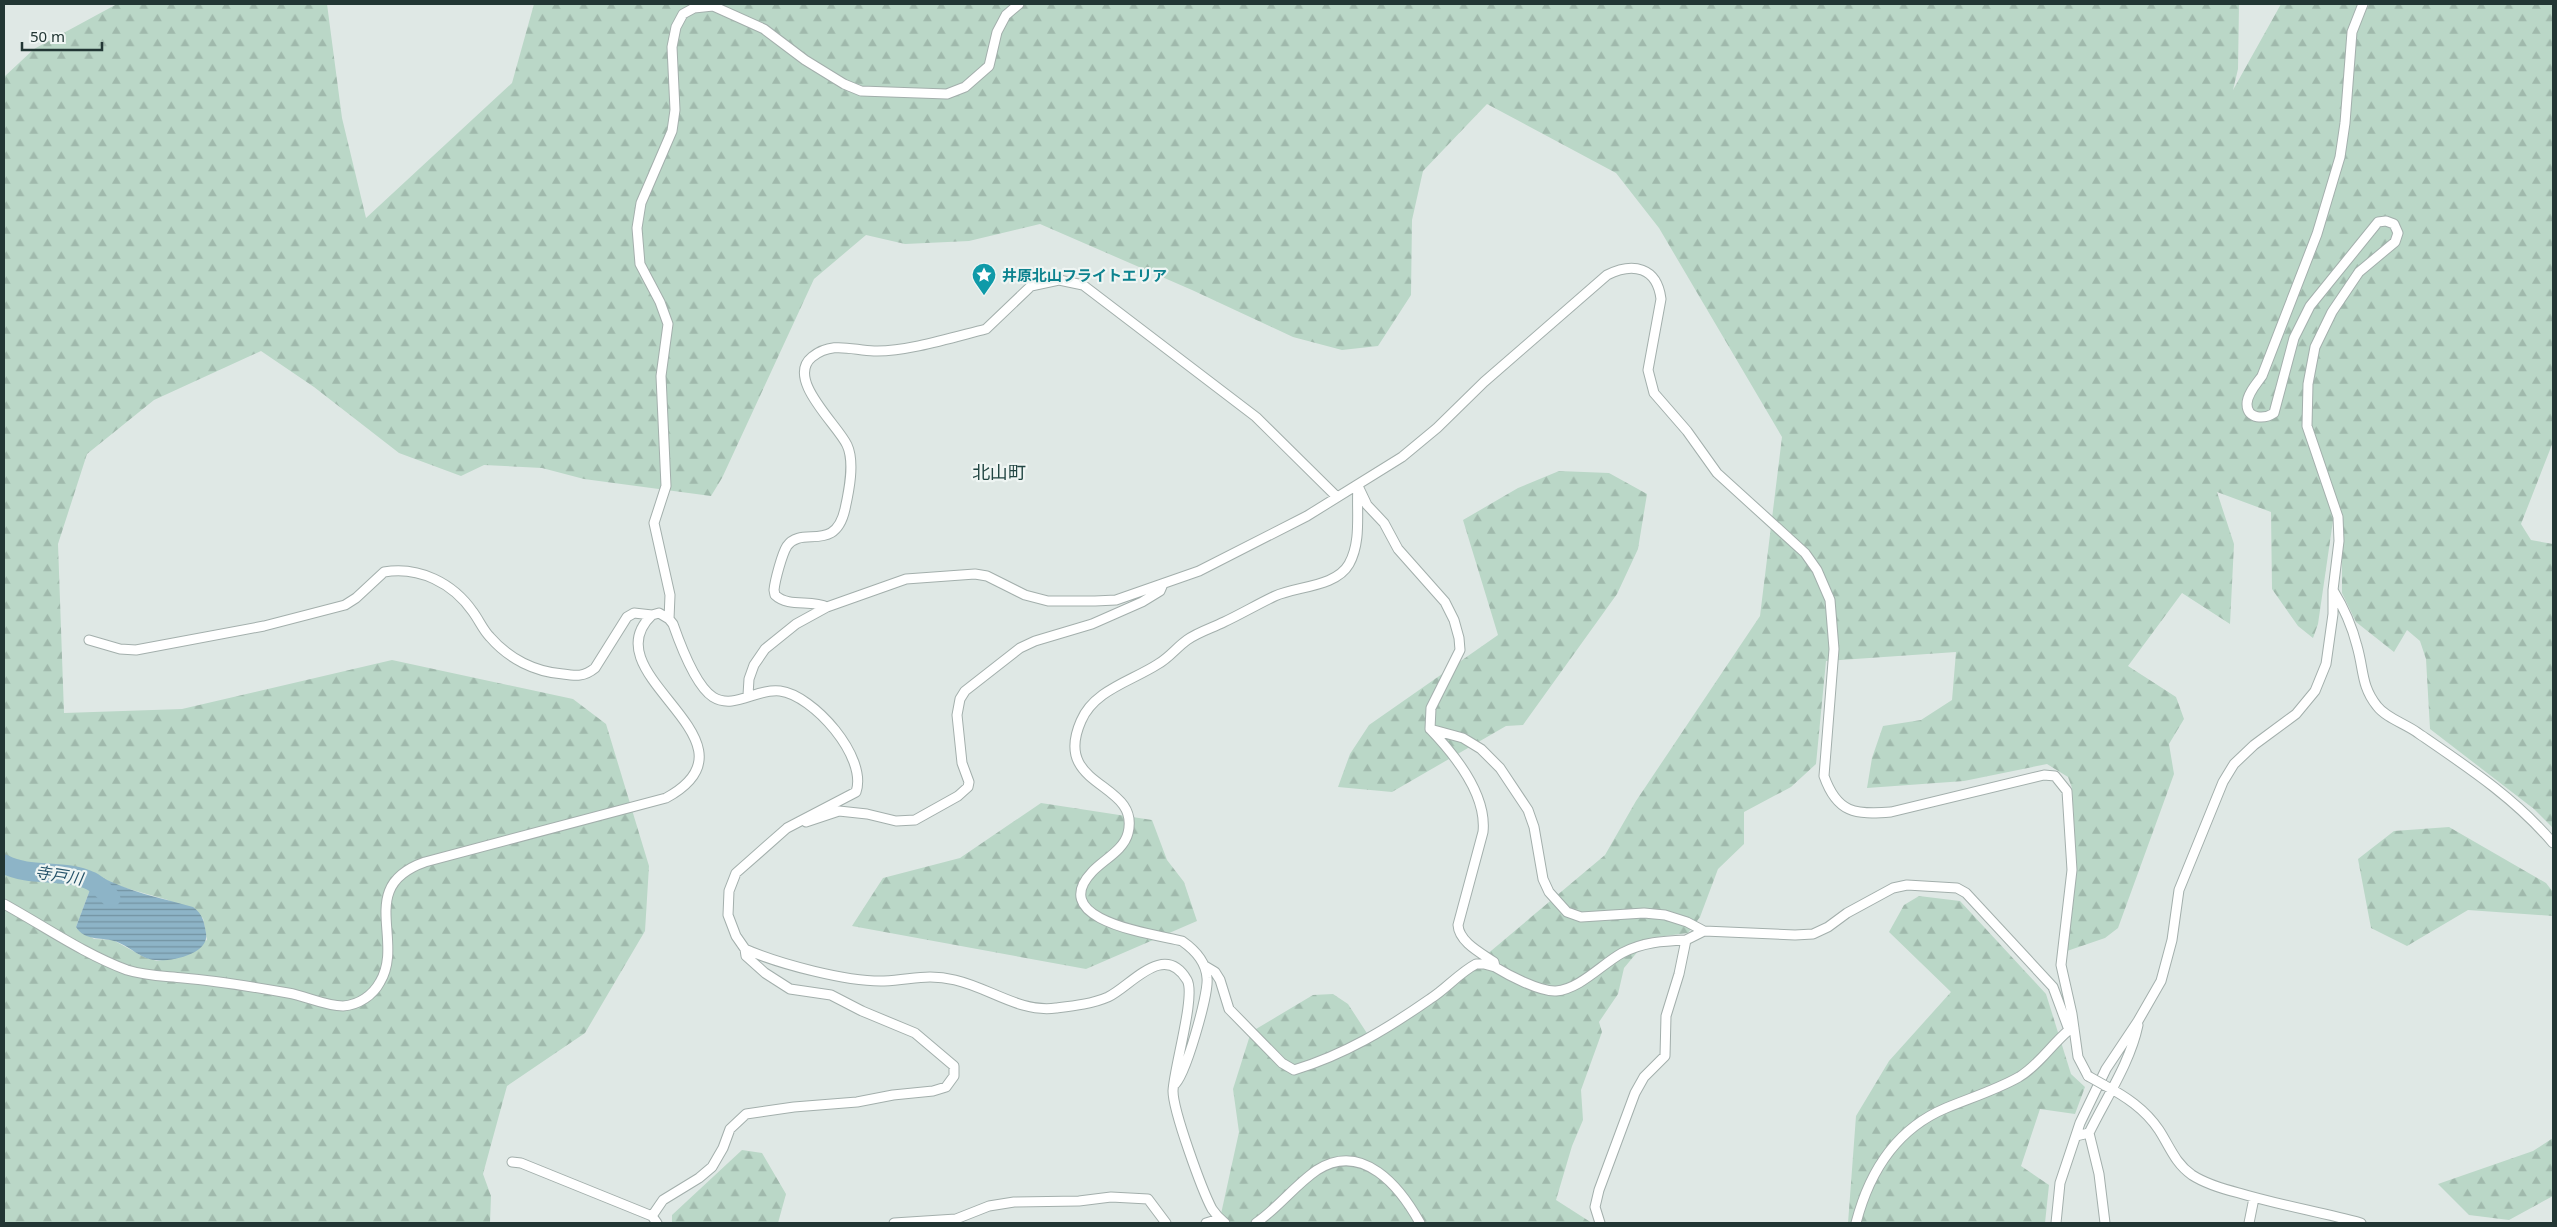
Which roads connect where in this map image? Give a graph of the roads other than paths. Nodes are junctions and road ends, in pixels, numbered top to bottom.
1 (1019, 4) edge
2 (2363, 4) edge
3 (1358, 486) junction
4 (1337, 497) junction
5 (1164, 584) junction
6 (2333, 590) junction
7 (827, 607) junction
8 (652, 615) junction
9 (669, 618) junction
10 (89, 640) dead end
11 (748, 696) junction
12 (1430, 729) junction
13 (803, 818) junction
14 (2553, 843) edge
15 (4, 904) edge
16 (1704, 931) junction
17 (1686, 940) junction
18 (745, 949) junction
19 (1204, 966) junction
20 (1495, 967) junction
21 (2138, 1021) junction
22 (2072, 1029) junction
23 (1174, 1085) junction
24 (2108, 1087) junction
25 (2088, 1133) junction
26 (2076, 1136) junction
27 (512, 1162) dead end
28 (2254, 1198) junction
29 (655, 1220) edge
30 (1222, 1221) edge
31 (894, 1223) edge
32 (1166, 1223) edge
33 (1206, 1223) edge
34 (1256, 1223) edge
35 (1420, 1223) edge
36 (1600, 1223) edge
37 (1856, 1223) edge
38 (2056, 1223) edge
39 (2105, 1223) edge
40 (2249, 1223) edge
41 (2361, 1223) edge

1 - 9 street
2 - 6 street
3 - 4 street
3 - 12 street
3 - 19 street
3 - 22 street
4 - 5 street
4 - 7 street
5 - 7 street
5 - 13 street
6 - 14 street
6 - 21 street
7 - 11 street
8 - 9 street
8 - 10 street
8 - 15 street
9 - 11 street
11 - 13 street
12 - 16 street
12 - 20 street
13 - 18 street
16 - 17 street
16 - 22 street
17 - 20 street
17 - 36 street
18 - 23 street
18 - 29 street
19 - 20 street
19 - 23 street
21 - 24 street
21 - 26 street
22 - 24 street, bridge
22 - 37 street
23 - 30 street
24 - 25 street
24 - 28 street
25 - 26 street
25 - 39 street
26 - 38 street
27 - 29 street
28 - 40 street
28 - 41 street
30 - 33 street
31 - 32 street
34 - 35 street

